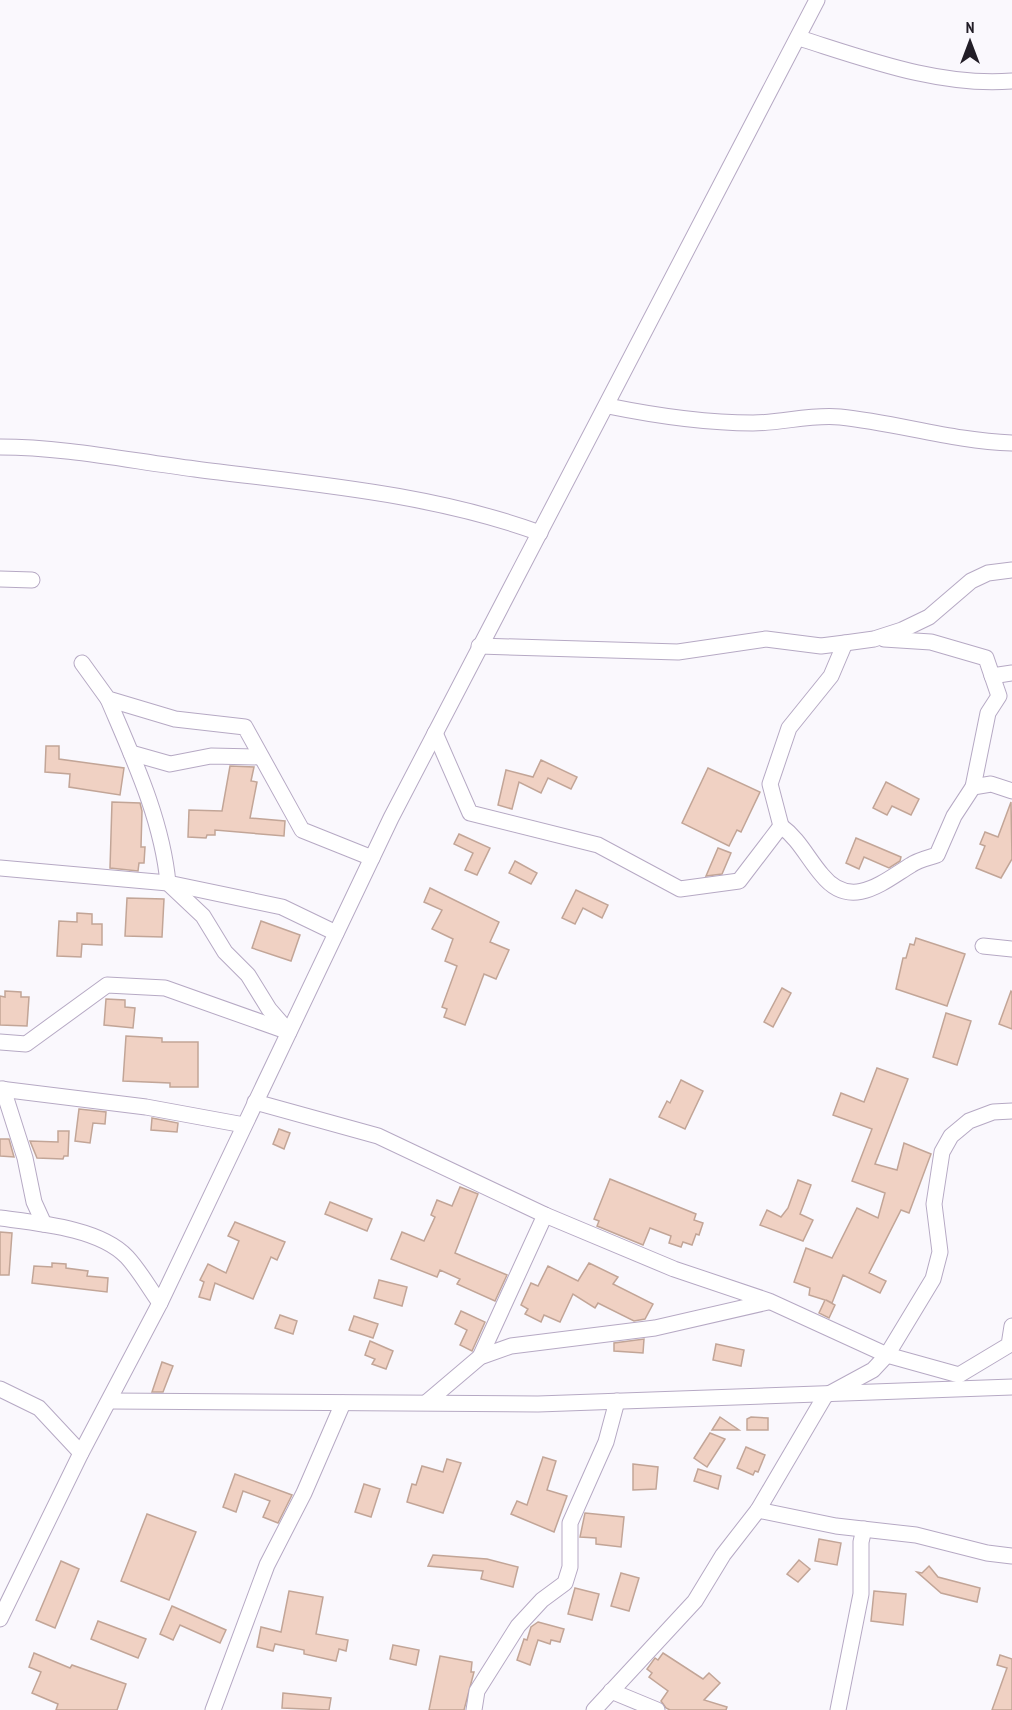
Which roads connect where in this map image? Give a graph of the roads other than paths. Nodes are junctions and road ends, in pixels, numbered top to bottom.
1 (817, 0) edge
2 (799, 38) junction
3 (1012, 81) edge
4 (608, 405) junction
5 (1012, 442) edge
6 (0, 447) edge
7 (540, 533) junction
8 (1012, 570) edge
9 (0, 579) edge
10 (32, 580) dead end
11 (874, 639) junction
12 (845, 643) junction
13 (479, 646) junction
14 (82, 663) dead end
15 (1012, 673) edge
16 (992, 676) junction
17 (108, 699) junction
18 (435, 733) junction
19 (131, 753) junction
20 (261, 757) junction
21 (973, 788) junction
22 (1012, 790) edge
23 (781, 826) junction
24 (372, 858) junction
25 (0, 868) edge
26 (168, 883) junction
27 (336, 933) junction
28 (983, 946) dead end
29 (1012, 949) edge
30 (289, 1032) junction
31 (0, 1042) edge
32 (1, 1089) edge
33 (255, 1102) junction
34 (1012, 1111) edge
35 (244, 1125) junction
36 (545, 1215) junction
37 (0, 1218) edge
38 (44, 1224) junction
39 (769, 1301) junction
40 (160, 1303) junction
41 (1012, 1326) edge
42 (887, 1355) junction
43 (480, 1357) junction
44 (1012, 1387) edge
45 (0, 1389) edge
46 (825, 1395) junction
47 (110, 1401) junction
48 (617, 1401) junction
49 (427, 1402) junction
50 (343, 1403) junction
51 (81, 1453) junction
52 (758, 1510) junction
53 (864, 1529) junction
54 (1012, 1556) edge
55 (0, 1619) edge
56 (611, 1691) junction
57 (213, 1710) edge
58 (474, 1710) edge
59 (594, 1710) edge
60 (657, 1710) edge
61 (838, 1710) edge

1 - 2 street
2 - 3 street
2 - 4 street
4 - 5 street
4 - 7 street
6 - 7 street
7 - 13 street
8 - 11 street
9 - 10 street
11 - 12 street
11 - 16 street
12 - 13 street
12 - 23 street
13 - 18 street
14 - 17 street
15 - 16 street
16 - 21 street
17 - 19 street
17 - 20 street
18 - 23 street
18 - 24 street
19 - 20 street
19 - 26 street
20 - 24 street
21 - 22 street
21 - 23 street
24 - 27 street
25 - 26 street
26 - 27 street
26 - 30 street
27 - 30 street
28 - 29 street
30 - 31 street
30 - 33 street
32 - 35 street
32 - 38 street
33 - 35 street
33 - 36 street
34 - 42 street
35 - 40 street
36 - 39 street
36 - 43 street
37 - 38 street
38 - 40 street
39 - 42 street
39 - 43 street
40 - 47 street
41 - 42 street
42 - 46 street
43 - 49 street
44 - 46 street
45 - 51 street
46 - 48 street
46 - 52 street
47 - 50 street
47 - 51 street
48 - 49 street
48 - 58 street
49 - 50 street
50 - 57 street
51 - 55 street
52 - 53 street
52 - 56 street
53 - 54 street
53 - 61 street
56 - 59 street
56 - 60 street

